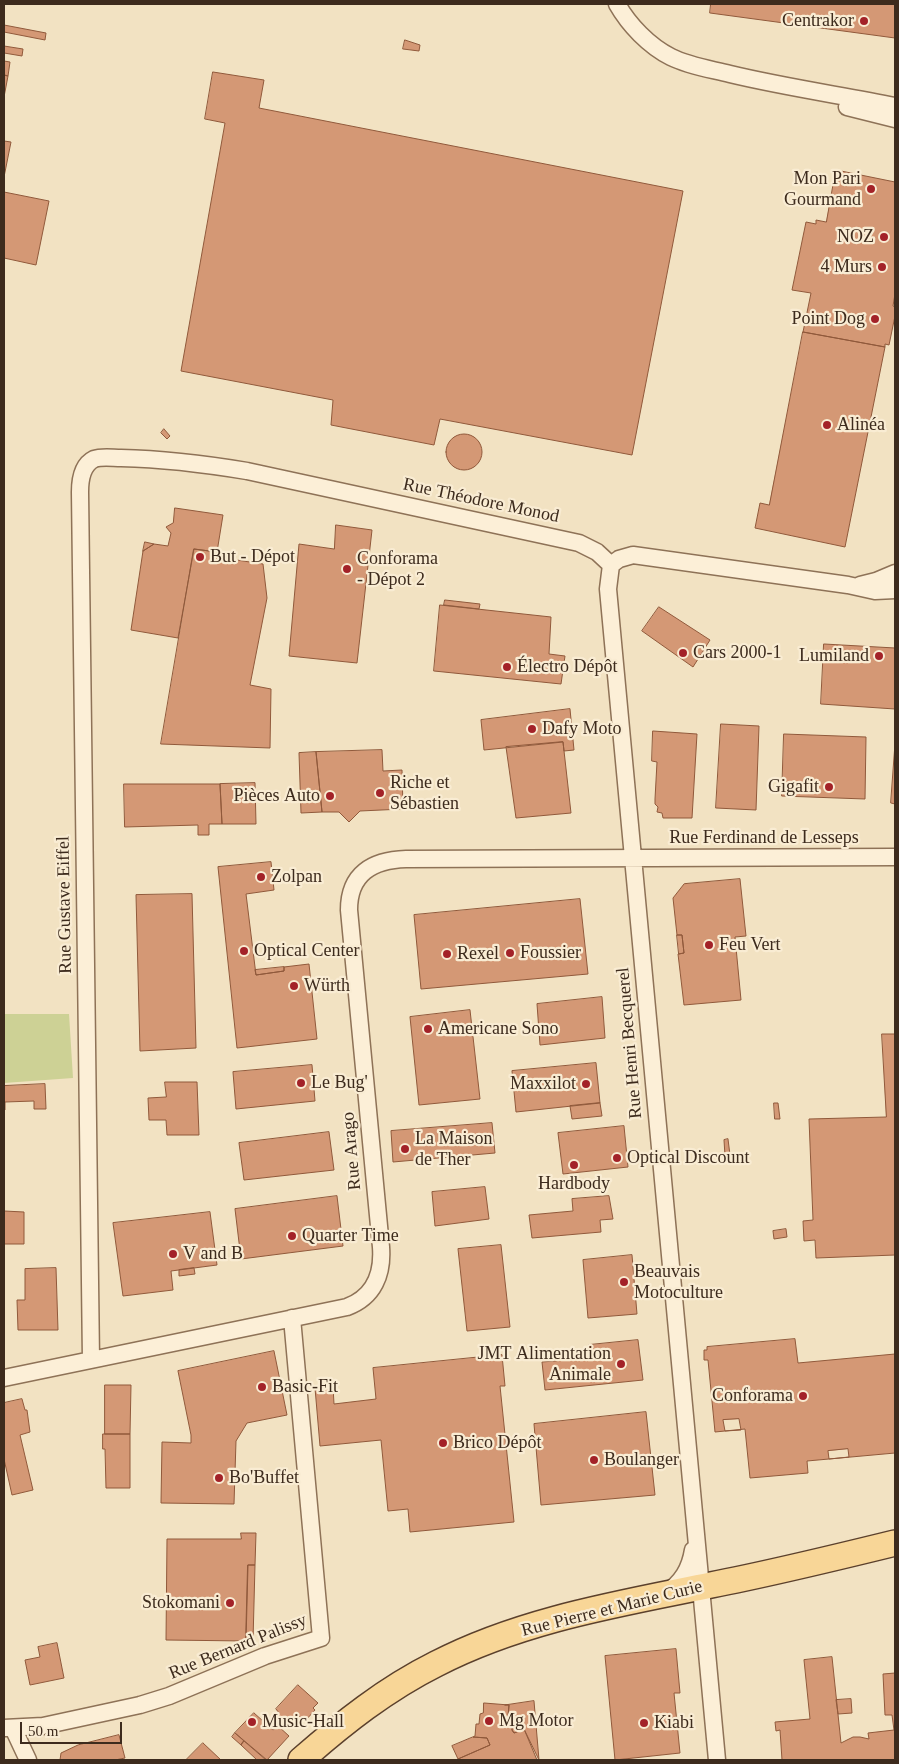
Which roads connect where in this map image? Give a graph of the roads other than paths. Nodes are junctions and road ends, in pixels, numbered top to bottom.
1 (617, 4) edge
2 (624, 4) edge
3 (639, 32) junction
4 (774, 84) junction
5 (895, 106) edge
6 (895, 119) edge
7 (98, 458) joint
8 (611, 565) junction
9 (895, 573) edge
10 (848, 585) junction
11 (895, 590) edge
12 (633, 858) junction
13 (895, 858) edge
14 (292, 1318) junction
15 (92, 1360) junction
16 (4, 1378) edge
17 (694, 1518) junction
18 (895, 1543) edge
19 (895, 1560) edge
20 (701, 1594) junction
21 (664, 1595) junction
22 (8, 1728) edge
23 (28, 1760) edge
24 (301, 1760) edge
25 (318, 1760) edge
26 (717, 1760) edge

1 - 3 street
2 - 3 street
3 - 4 street
4 - 5 street
4 - 6 street
7 - 8 street, Rue Théodore Monod
7 - 15 street, Rue Gustave Eiffel
8 - 10 street
8 - 12 street, Rue Henri Becquerel
9 - 10 street
10 - 11 street
12 - 13 street, Rue Ferdinand de Lesseps
12 - 14 street, Rue Arago
12 - 17 street, Rue Henri Becquerel
14 - 15 street, Rue Arago
14 - 22 street, Rue Bernard Palissy
15 - 16 street, Rue Arago
17 - 20 street, Rue Henri Becquerel
17 - 21 street, Rue Henri Becquerel
18 - 20 main road, Rue Pierre et Marie Curie
19 - 20 main road, Rue Pierre et Marie Curie
20 - 21 main road, Rue Pierre et Marie Curie
20 - 25 main road, Rue Pierre et Marie Curie
20 - 26 street, Rue Henri Becquerel
21 - 24 main road, Rue Pierre et Marie Curie
22 - 23 street

